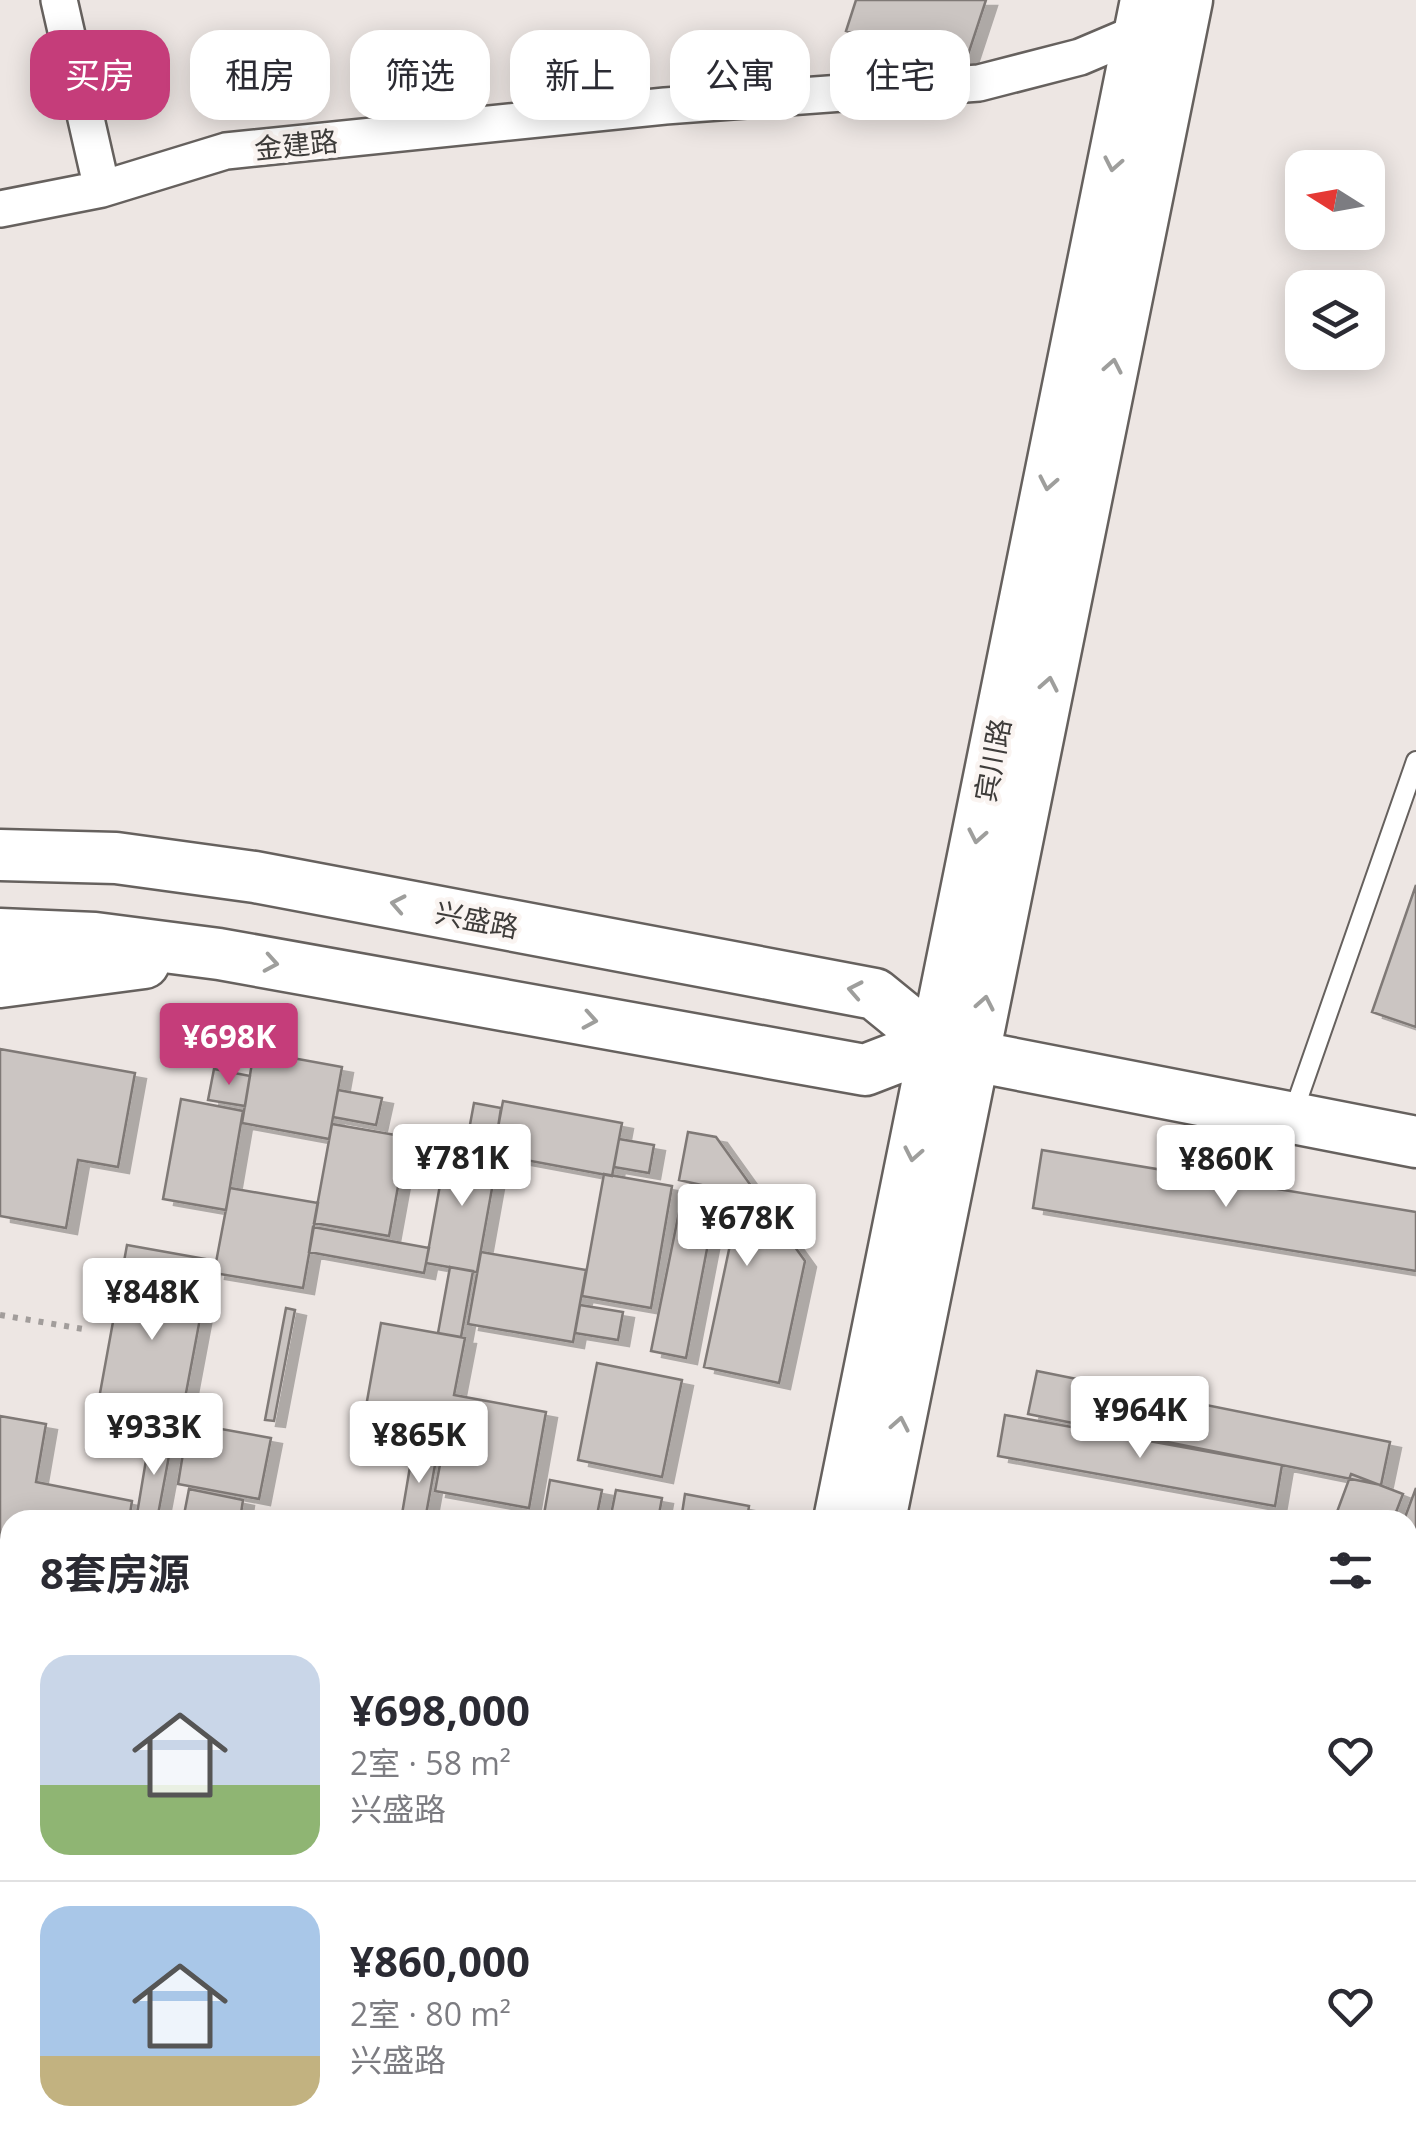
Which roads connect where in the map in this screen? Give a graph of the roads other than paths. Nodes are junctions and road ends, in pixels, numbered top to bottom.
1 (59, 0) edge
2 (1177, 0) edge
3 (1187, 0) edge
4 (1143, 16) edge
5 (102, 189) junction
6 (0, 209) edge
7 (1416, 760) edge
8 (0, 824) edge
9 (0, 855) edge
10 (116, 858) junction
11 (0, 934) edge
12 (219, 954) junction
13 (0, 982) edge
14 (954, 1050) junction
15 (1291, 1118) junction
16 (1416, 1142) edge
17 (840, 1510) edge
18 (882, 1510) edge

1 - 5 street
2 - 4 street, 金建路
14 -> 3 main road, 宾川路
4 - 5 street, 金建路
4 -> 14 main road, 宾川路
5 - 6 street, 金建路
7 - 15 lane
8 - 10 main road
9 - 10 main road, 兴盛路
14 -> 10 main road, 兴盛路
11 - 12 main road
12 - 13 main road
12 -> 14 main road
14 - 15 main road, 兴盛路
14 -> 17 main road, 宾川路
18 -> 14 main road, 宾川路
15 - 16 main road, 兴盛路

